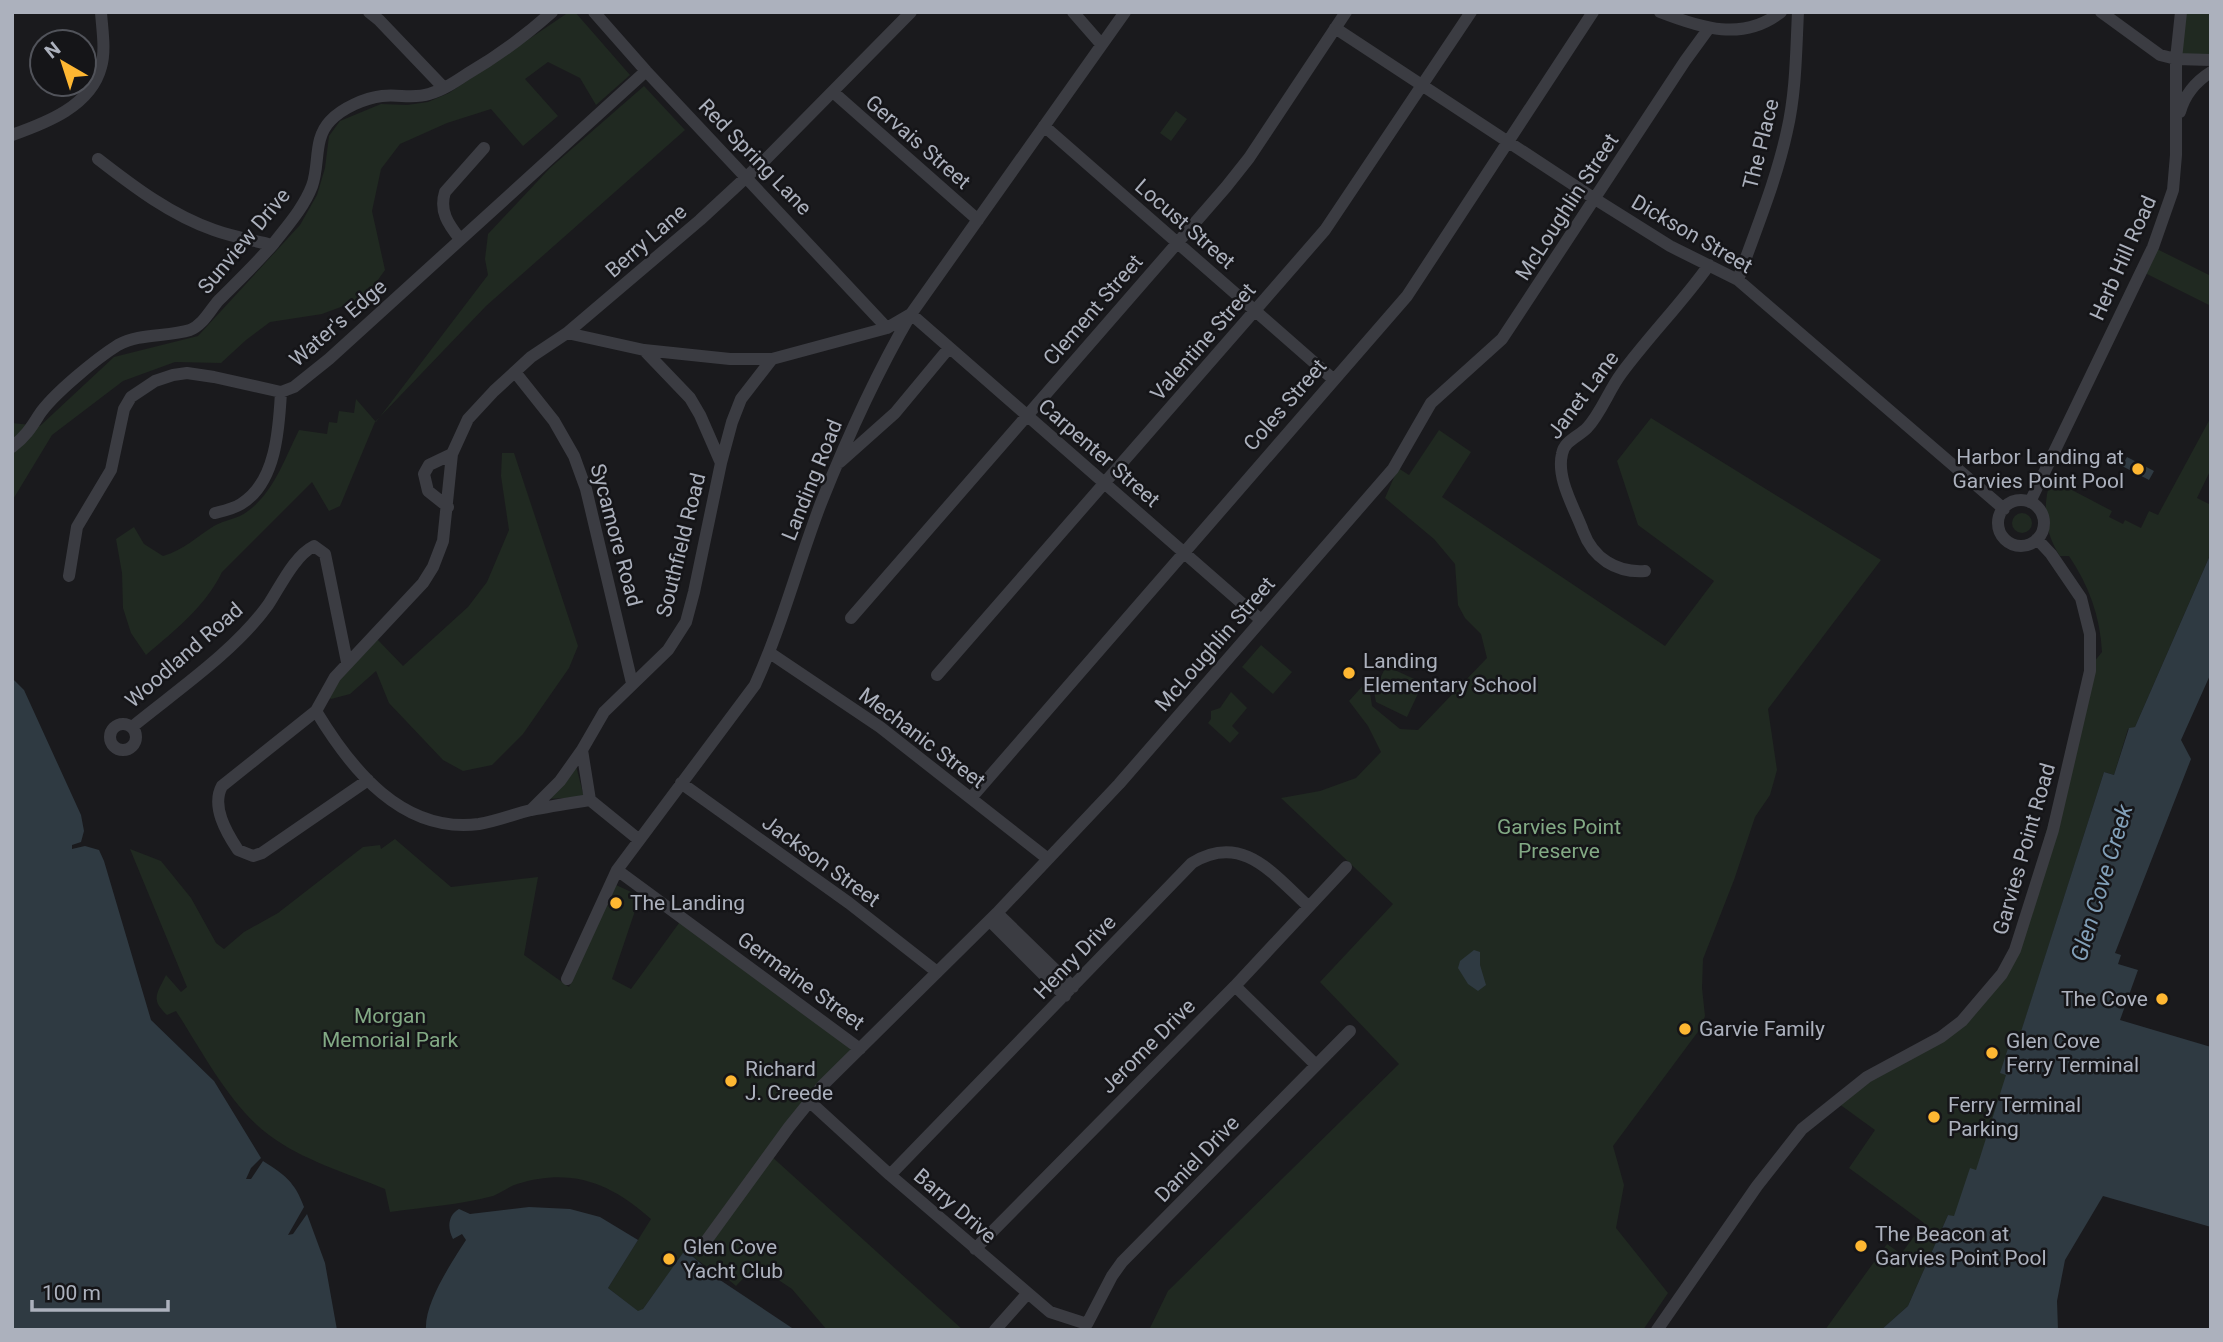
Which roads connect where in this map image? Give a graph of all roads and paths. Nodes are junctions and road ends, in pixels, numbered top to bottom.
1 (101, 12) edge
2 (369, 12) edge
3 (552, 12) edge
4 (594, 12) edge
5 (911, 12) edge
6 (1073, 12) edge
7 (1125, 12) edge
8 (1346, 12) edge
9 (1471, 12) edge
10 (1593, 12) edge
11 (1660, 12) edge
12 (1781, 12) edge
13 (1798, 12) edge
14 (2101, 12) edge
15 (2181, 12) edge
16 (1335, 28) junction
17 (1709, 28) junction
18 (1101, 44) junction
19 (2176, 58) junction
20 (2211, 60) edge
21 (646, 71) junction
22 (2211, 72) edge
23 (1422, 85) junction
24 (444, 88) junction
25 (832, 92) junction
26 (1044, 126) junction
27 (2176, 126) junction
28 (12, 135) edge
29 (1508, 142) junction
30 (484, 148) dead end
31 (98, 159) dead end
32 (747, 176) junction
33 (1595, 199) junction
34 (978, 220) junction
35 (460, 239) junction
36 (1177, 243) junction
37 (272, 245) junction
38 (1709, 265) junction
39 (1738, 280) junction
40 (1255, 311) junction
41 (911, 314) junction
42 (887, 328) junction
43 (567, 333) junction
44 (949, 348) junction
45 (644, 350) junction
46 (772, 359) junction
47 (515, 372) junction
48 (1333, 379) junction
49 (281, 392) junction
50 (1027, 415) junction
51 (12, 447) edge
52 (452, 454) junction
53 (721, 463) junction
54 (838, 464) junction
55 (1105, 484) junction
56 (2030, 502) junction
57 (448, 507) junction
58 (2004, 509) junction
59 (215, 513) dead end
60 (2037, 539) junction
61 (1183, 551) junction
62 (1645, 571) dead end
63 (69, 576) dead end
64 (851, 618) dead end
65 (1261, 620) junction
66 (769, 653) junction
67 (347, 662) junction
68 (937, 676) dead end
69 (632, 683) junction
70 (316, 711) junction
71 (132, 727) dead end
72 (582, 750) junction
73 (368, 780) junction
74 (681, 783) junction
75 (971, 798) junction
76 (590, 800) junction
77 (531, 810) junction
78 (638, 839) junction
79 (1048, 859) junction
80 (1346, 867) dead end
81 (617, 870) junction
82 (1308, 906) junction
83 (994, 917) junction
84 (937, 972) junction
85 (567, 979) dead end
86 (1235, 986) junction
87 (1069, 991) junction
88 (1350, 1031) dead end
89 (860, 1049) junction
90 (1316, 1065) junction
91 (809, 1101) junction
92 (890, 1175) junction
93 (701, 1248) dead end
94 (975, 1249) junction
95 (1027, 1294) junction
96 (1088, 1327) edge
97 (995, 1330) edge
98 (1657, 1330) edge

1 - 28 street
2 - 24 street
3 - 24 street, Sunview Drive
4 - 21 street, Red Spring Lane
5 - 25 street, Berry Lane
6 - 18 street
7 - 18 street, Landing Road
8 - 16 street, Clement Street
9 - 23 street, Valentine Street
10 - 29 street, Coles Street
11 - 17 street
12 - 17 street
13 - 39 street, The Place
14 - 19 street
15 - 19 street, Herb Hill Road
16 - 23 street, Dickson Street
16 - 36 street, Clement Street
17 - 33 street, McLoughlin Street
18 - 26 street, Landing Road
19 - 20 street
19 - 27 street, Herb Hill Road
21 - 32 street, Red Spring Lane
21 - 35 street, Water's Edge
22 - 27 street
23 - 29 street, Dickson Street
23 - 40 street, Valentine Street
24 - 37 street, Sunview Drive
25 - 32 street, Berry Lane
25 - 34 street, Gervais Street
26 - 34 street, Landing Road
26 - 36 street, Locust Street
27 - 56 street, Herb Hill Road
29 - 33 street, Dickson Street
29 - 48 street, Coles Street
30 - 35 street
31 - 37 street
32 - 42 street, Red Spring Lane
32 - 43 street, Berry Lane
33 - 38 street, Dickson Street
33 - 65 street, McLoughlin Street
34 - 41 street, Landing Road
35 - 49 street, Water's Edge
36 - 40 street, Locust Street
36 - 50 street, Clement Street
37 - 51 street, Sunview Drive
38 - 39 street, Dickson Street
38 - 62 street, Janet Lane
39 - 58 street, Dickson Street
40 - 48 street, Locust Street
40 - 55 street, Valentine Street
41 - 42 street
41 - 44 street, Carpenter Street
41 - 54 street, Landing Road
42 - 46 street
43 - 45 street
43 - 47 street, Berry Lane
44 - 50 street, Carpenter Street
44 - 54 street
45 - 46 street
45 - 53 street
46 - 53 street, Southfield Road
47 - 52 street, Berry Lane
47 - 69 street, Sycamore Road
48 - 61 street, Coles Street
49 - 59 street
49 - 63 street, Water's Edge
50 - 55 street, Carpenter Street
50 - 64 street, Clement Street
52 - 57 street
52 - 57 street
53 - 69 street, Southfield Road
54 - 66 street, Landing Road
55 - 61 street, Carpenter Street
55 - 68 street, Valentine Street
56 - 58 street
56 - 60 street
57 - 67 street
58 - 60 street
60 - 98 street, Garvies Point Road
61 - 65 street, Carpenter Street
61 - 75 street, Coles Street
65 - 79 street, McLoughlin Street
66 - 74 street, Landing Road
66 - 75 street, Mechanic Street
67 - 70 street
67 - 71 street, Woodland Road
69 - 72 street, Southfield Road
70 - 73 street
70 - 73 street
72 - 76 street
72 - 77 street, Southfield Road
73 - 77 street
74 - 78 street, Landing Road
74 - 84 street, Jackson Street
75 - 79 street, Mechanic Street
76 - 77 street
76 - 78 street
78 - 81 street, Landing Road
79 - 83 street, McLoughlin Street
80 - 82 street, Jerome Drive
81 - 85 street, Landing Road
81 - 89 street, Germaine Street
82 - 86 street, Jerome Drive
82 - 87 street, Henry Drive
83 - 84 street, McLoughlin Street
83 - 87 street
84 - 89 street, McLoughlin Street
86 - 90 street
86 - 94 street, Jerome Drive
87 - 92 street, Henry Drive
88 - 90 street, Daniel Drive
89 - 91 street, McLoughlin Street
90 - 96 street, Daniel Drive
91 - 92 street, Barry Drive
91 - 93 street, McLoughlin Street
92 - 94 street, Barry Drive
94 - 95 street, Barry Drive
95 - 96 street, Barry Drive
95 - 97 street

